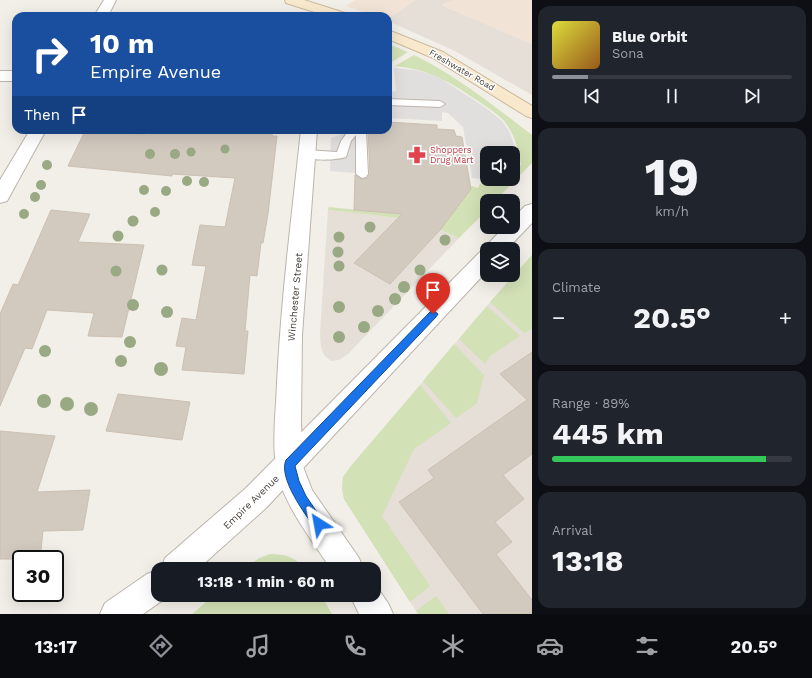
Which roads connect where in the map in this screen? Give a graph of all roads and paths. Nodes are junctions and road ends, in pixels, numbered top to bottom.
1 (110, 0) edge
2 (291, 0) edge
3 (103, 12) edge
4 (325, 12) edge
5 (392, 36) edge
6 (0, 76) edge
7 (12, 76) edge
8 (392, 102) edge
9 (440, 104) dead end
10 (532, 113) edge
11 (36, 134) edge
12 (351, 134) edge
13 (361, 134) edge
14 (307, 142) edge
15 (362, 174) dead end
16 (0, 196) edge
17 (532, 211) edge
18 (502, 242) edge
19 (480, 265) edge
20 (290, 464) junction
21 (184, 562) edge
22 (343, 562) edge
23 (151, 590) edge
24 (369, 602) edge
25 (116, 614) edge
26 (377, 614) edge

1 - 3 street
2 - 4 main road
5 - 10 main road, Freshwater Road
6 - 7 street
8 - 9 lane
11 - 16 street
12 - 14 lane
13 - 15 lane
14 - 20 street, Winchester Street
17 - 18 street
19 - 20 street, Empire Avenue
20 - 21 street, Empire Avenue
20 - 22 street, Winchester Street
23 - 25 street
24 - 26 street

